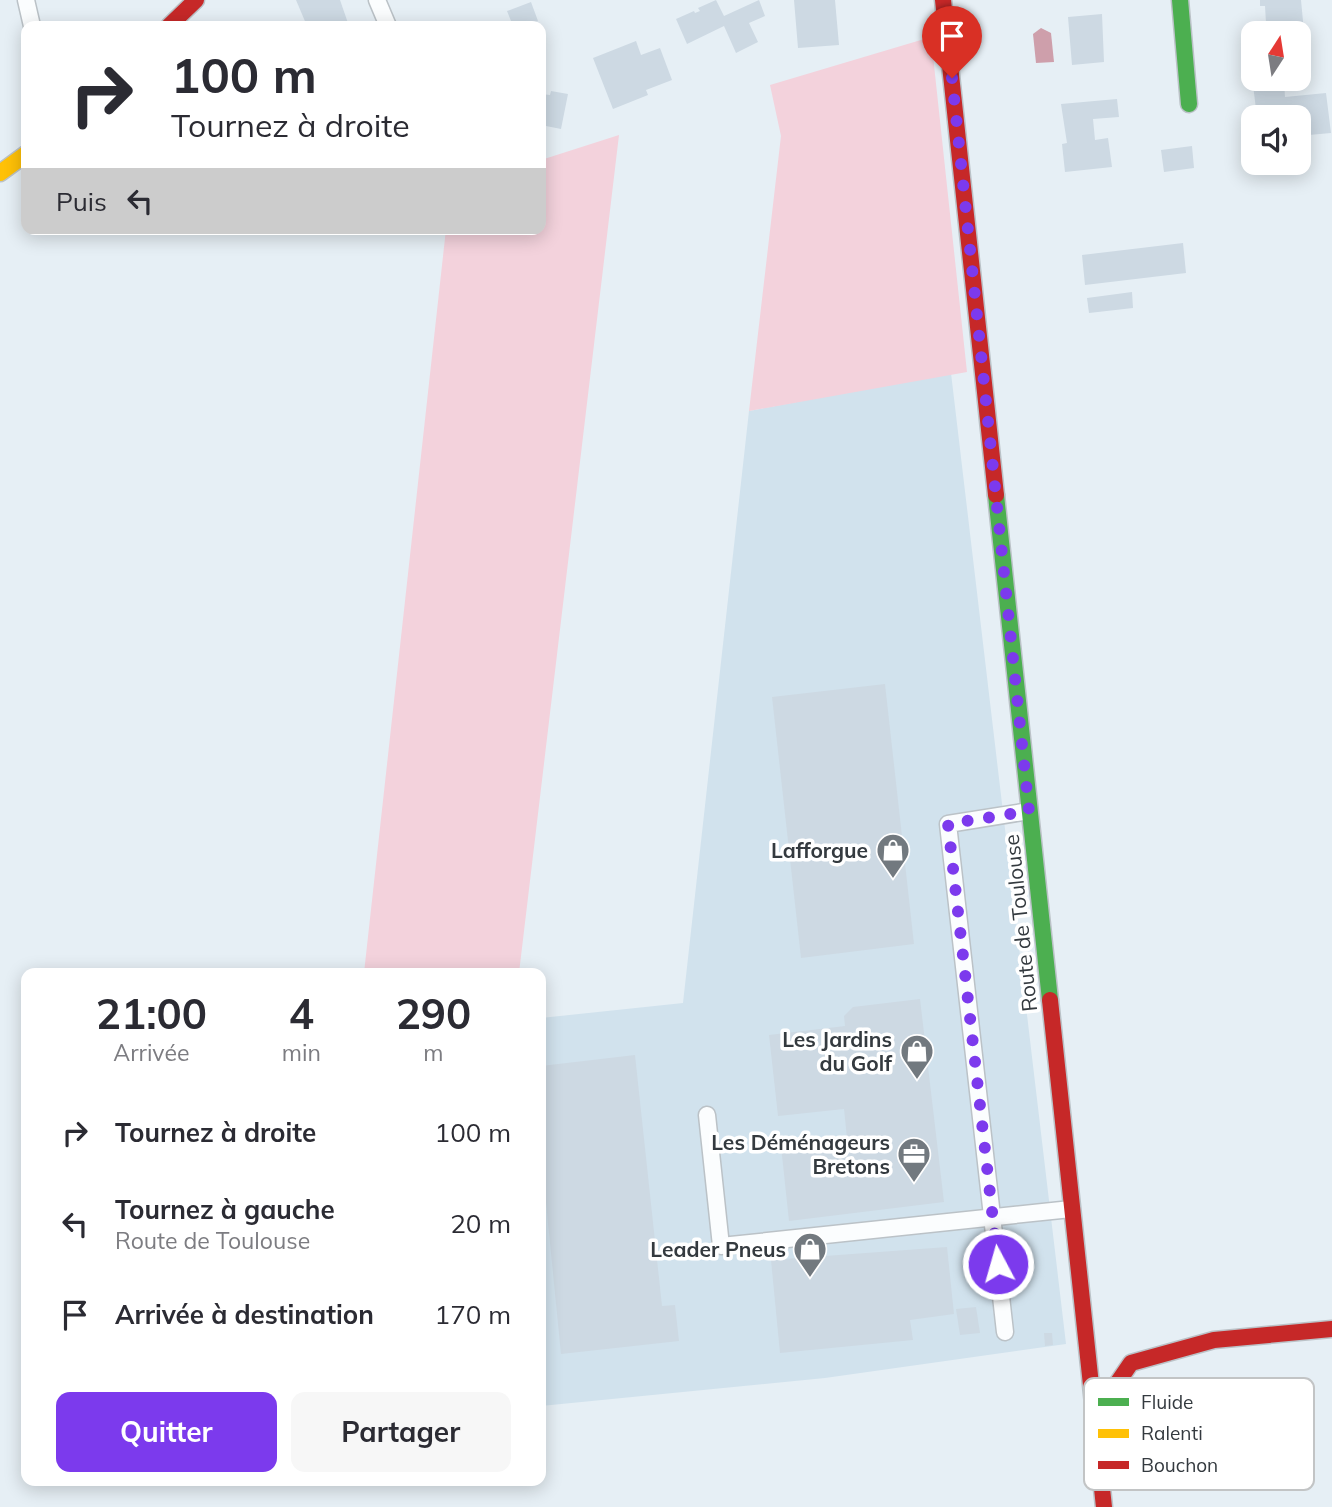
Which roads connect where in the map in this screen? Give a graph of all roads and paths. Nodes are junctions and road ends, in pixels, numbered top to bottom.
1 (26, 0) edge
2 (196, 0) edge
3 (377, 0) edge
4 (943, 0) edge
5 (1180, 0) edge
6 (31, 21) edge
7 (174, 21) edge
8 (386, 21) edge
9 (1189, 104) dead end
10 (21, 158) edge
11 (0, 173) edge
12 (1029, 811) junction
13 (707, 1115) dead end
14 (1072, 1209) junction
15 (994, 1218) junction
16 (1332, 1329) edge
17 (1005, 1332) dead end
18 (1090, 1378) edge
19 (1121, 1378) edge

1 - 6 lane
2 - 7 main road
3 - 8 lane
4 - 12 main road, Route de Toulouse
5 - 9 main road
10 - 11 main road
12 - 14 main road, Route de Toulouse
12 - 15 lane
13 - 15 lane
14 - 15 lane
14 - 18 main road, Route de Toulouse
15 - 17 lane
16 - 19 main road

